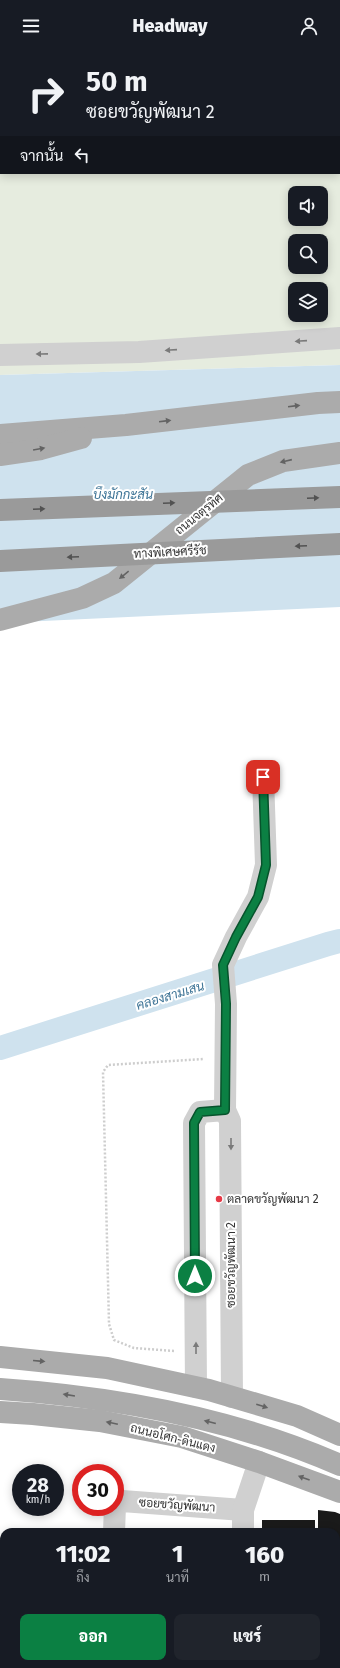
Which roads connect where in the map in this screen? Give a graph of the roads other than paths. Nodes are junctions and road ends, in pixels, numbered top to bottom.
1 (340, 338) edge
2 (0, 355) edge
3 (340, 402) edge
4 (126, 425) junction
5 (0, 434) edge
6 (340, 453) edge
7 (0, 455) edge
8 (340, 496) edge
9 (0, 510) edge
10 (340, 544) edge
11 (0, 561) edge
12 (0, 620) edge
13 (263, 777) dead end
14 (225, 1110) junction
15 (0, 1358) edge
16 (196, 1387) junction
17 (0, 1389) edge
18 (232, 1397) junction
19 (0, 1412) edge
20 (340, 1435) edge
21 (259, 1462) junction
22 (340, 1465) edge
23 (340, 1492) edge
24 (243, 1510) junction
25 (114, 1528) edge
26 (243, 1528) edge

1 -> 2 street
4 -> 3 main road
4 - 5 main road
7 -> 4 main road
6 -> 12 main road, ถนนจตุรทิศ, bridge
9 -> 8 highway, bridge
10 -> 11 highway, ทางพิเศษศรีรัช, bridge
13 - 14 street, ซอยขวัญพัฒนา 2
16 -> 14 street
14 -> 18 street, ซอยขวัญพัฒนา 2
15 -> 16 main road
16 - 18 main road
22 -> 17 main road, ถนนอโศก-ดินแดง
18 -> 20 main road
21 -> 19 main road, ถนนอโศก-ดินแดง
23 -> 21 main road, ถนนอโศก-ดินแดง
21 - 24 street
24 - 25 street, ซอยขวัญพัฒนา
24 - 26 street

